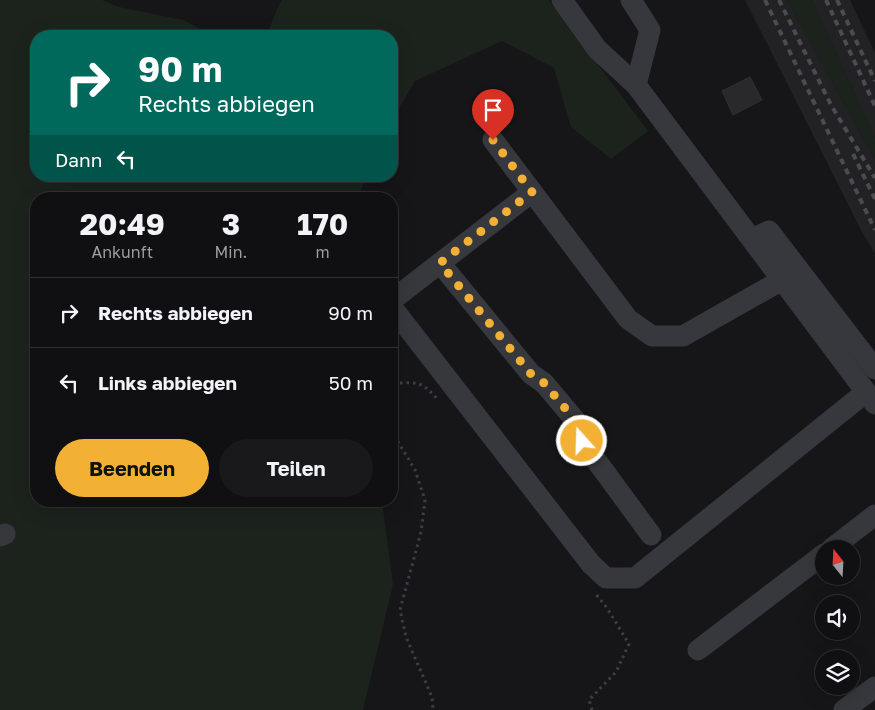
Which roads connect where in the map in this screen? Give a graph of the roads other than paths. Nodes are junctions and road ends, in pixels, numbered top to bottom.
1 (562, 0) edge
2 (631, 0) edge
3 (636, 85) junction
4 (493, 140) dead end
5 (532, 192) junction
6 (752, 239) junction
7 (440, 263) junction
8 (782, 280) junction
9 (398, 296) edge
10 (398, 315) edge
11 (875, 369) edge
12 (871, 398) edge
13 (875, 515) edge
14 (651, 534) dead end
15 (843, 540) edge
16 (815, 561) edge
17 (698, 650) dead end
18 (875, 687) edge
19 (844, 710) edge

1 - 3 lane
2 - 3 lane
3 - 6 lane
4 - 5 lane
5 - 7 lane
5 - 8 lane
6 - 8 lane
6 - 11 lane
7 - 9 lane
7 - 14 lane
8 - 12 lane
10 - 12 lane
13 - 15 lane
16 - 17 lane
18 - 19 lane

